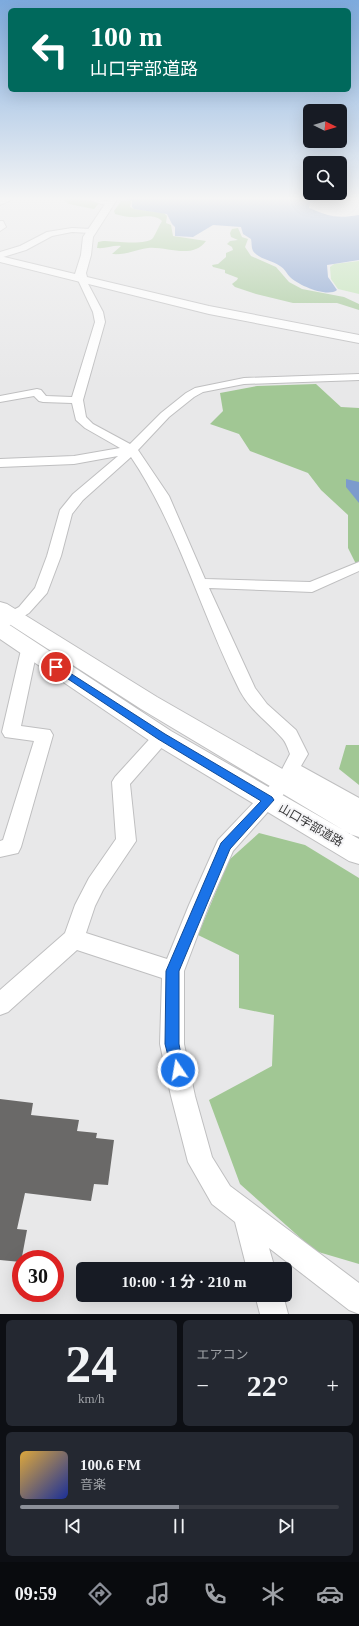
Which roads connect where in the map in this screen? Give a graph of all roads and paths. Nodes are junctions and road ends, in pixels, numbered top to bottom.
1 (1, 259) edge
2 (84, 259) edge
3 (82, 280) junction
4 (359, 339) edge
5 (359, 377) edge
6 (0, 398) edge
7 (78, 400) junction
8 (132, 450) junction
9 (0, 463) edge
10 (359, 566) edge
11 (200, 583) junction
12 (3, 620) edge
13 (29, 650) junction
14 (162, 737) junction
15 (288, 776) junction
16 (268, 800) junction
17 (359, 807) edge
18 (359, 826) edge
19 (0, 849) edge
20 (359, 853) edge
21 (74, 939) junction
22 (173, 971) junction
23 (0, 1004) edge
24 (246, 1215) junction
25 (259, 1262) edge
26 (359, 1300) edge
27 (271, 1302) edge
28 (274, 1314) edge

1 - 3 street
2 - 3 street
3 - 4 street
3 - 7 street
5 - 8 street
6 - 7 street
7 - 8 street
8 - 9 street
8 - 11 street
8 - 12 street
10 - 11 street
11 - 15 street
12 - 13 main road, 山口宇部道路
12 - 15 main road, 山口宇部道路
13 - 14 main road, 山口宇部道路
13 - 19 street
14 - 16 main road, 山口宇部道路
14 - 21 street
15 - 16 street
15 - 17 street
15 - 18 main road, 山口宇部道路
16 - 20 main road, 山口宇部道路
16 - 22 street
21 - 22 street
21 - 23 street
22 - 24 street
24 - 25 street
24 - 26 street
27 - 28 street

